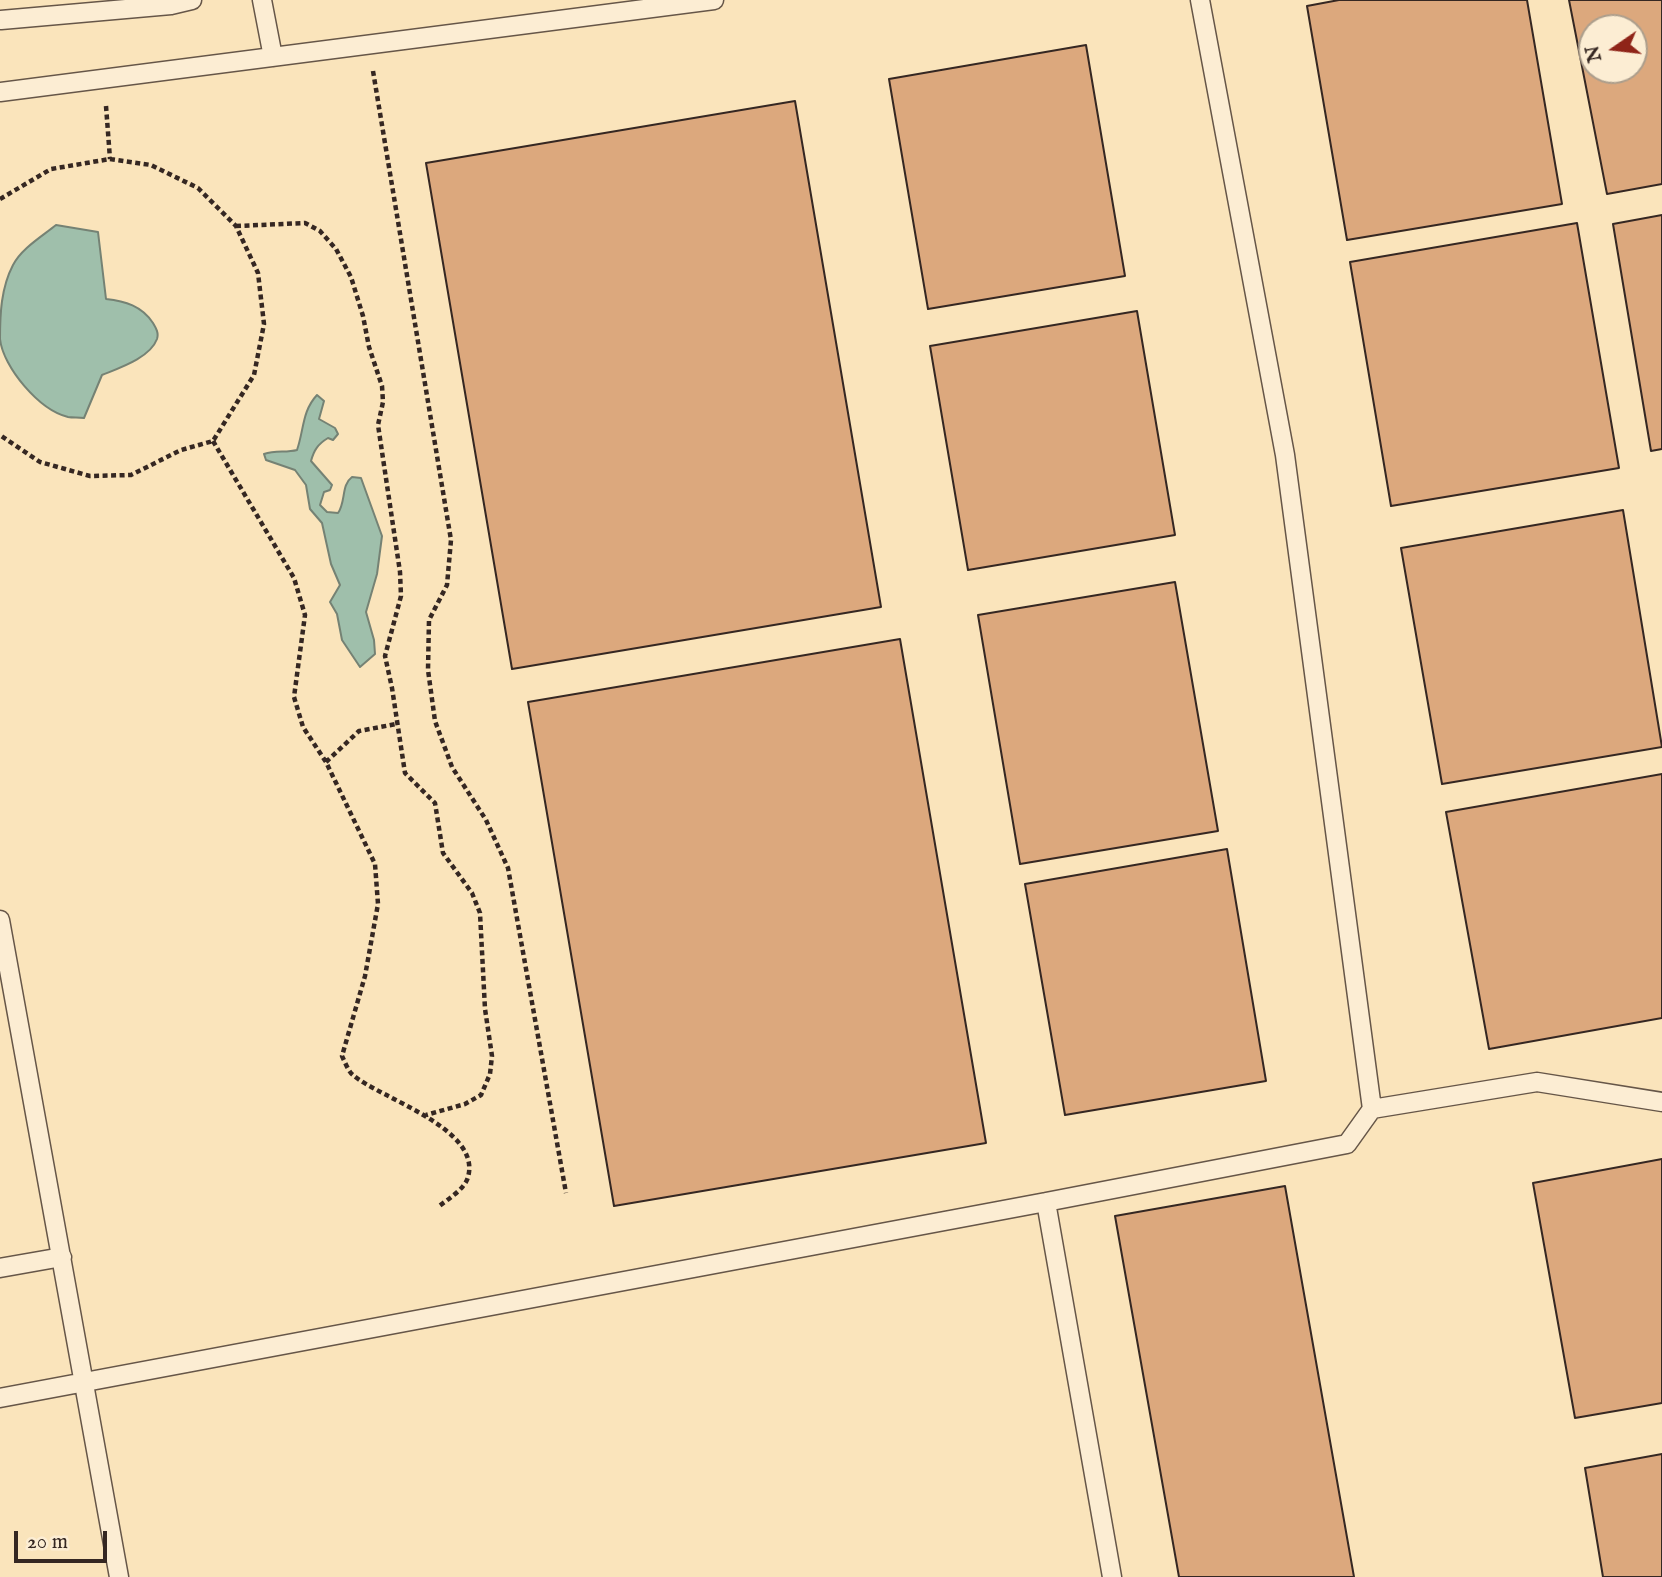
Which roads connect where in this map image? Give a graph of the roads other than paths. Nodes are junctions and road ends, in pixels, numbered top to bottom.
1 (192, 0) edge
2 (262, 0) edge
3 (715, 0) edge
4 (1200, 0) edge
5 (1, 20) edge
6 (273, 57) junction
7 (0, 92) edge
8 (0, 920) edge
9 (1662, 1102) edge
10 (1372, 1108) junction
11 (1046, 1202) junction
12 (62, 1257) junction
13 (0, 1268) edge
14 (85, 1382) junction
15 (0, 1398) edge
16 (120, 1577) edge
17 (1112, 1577) edge

1 - 5 lane
2 - 6 lane
3 - 6 lane
4 - 10 lane
6 - 7 lane
8 - 12 lane
9 - 10 lane
10 - 11 lane
11 - 14 lane
11 - 17 lane
12 - 13 lane
12 - 14 lane
14 - 15 lane
14 - 16 lane

